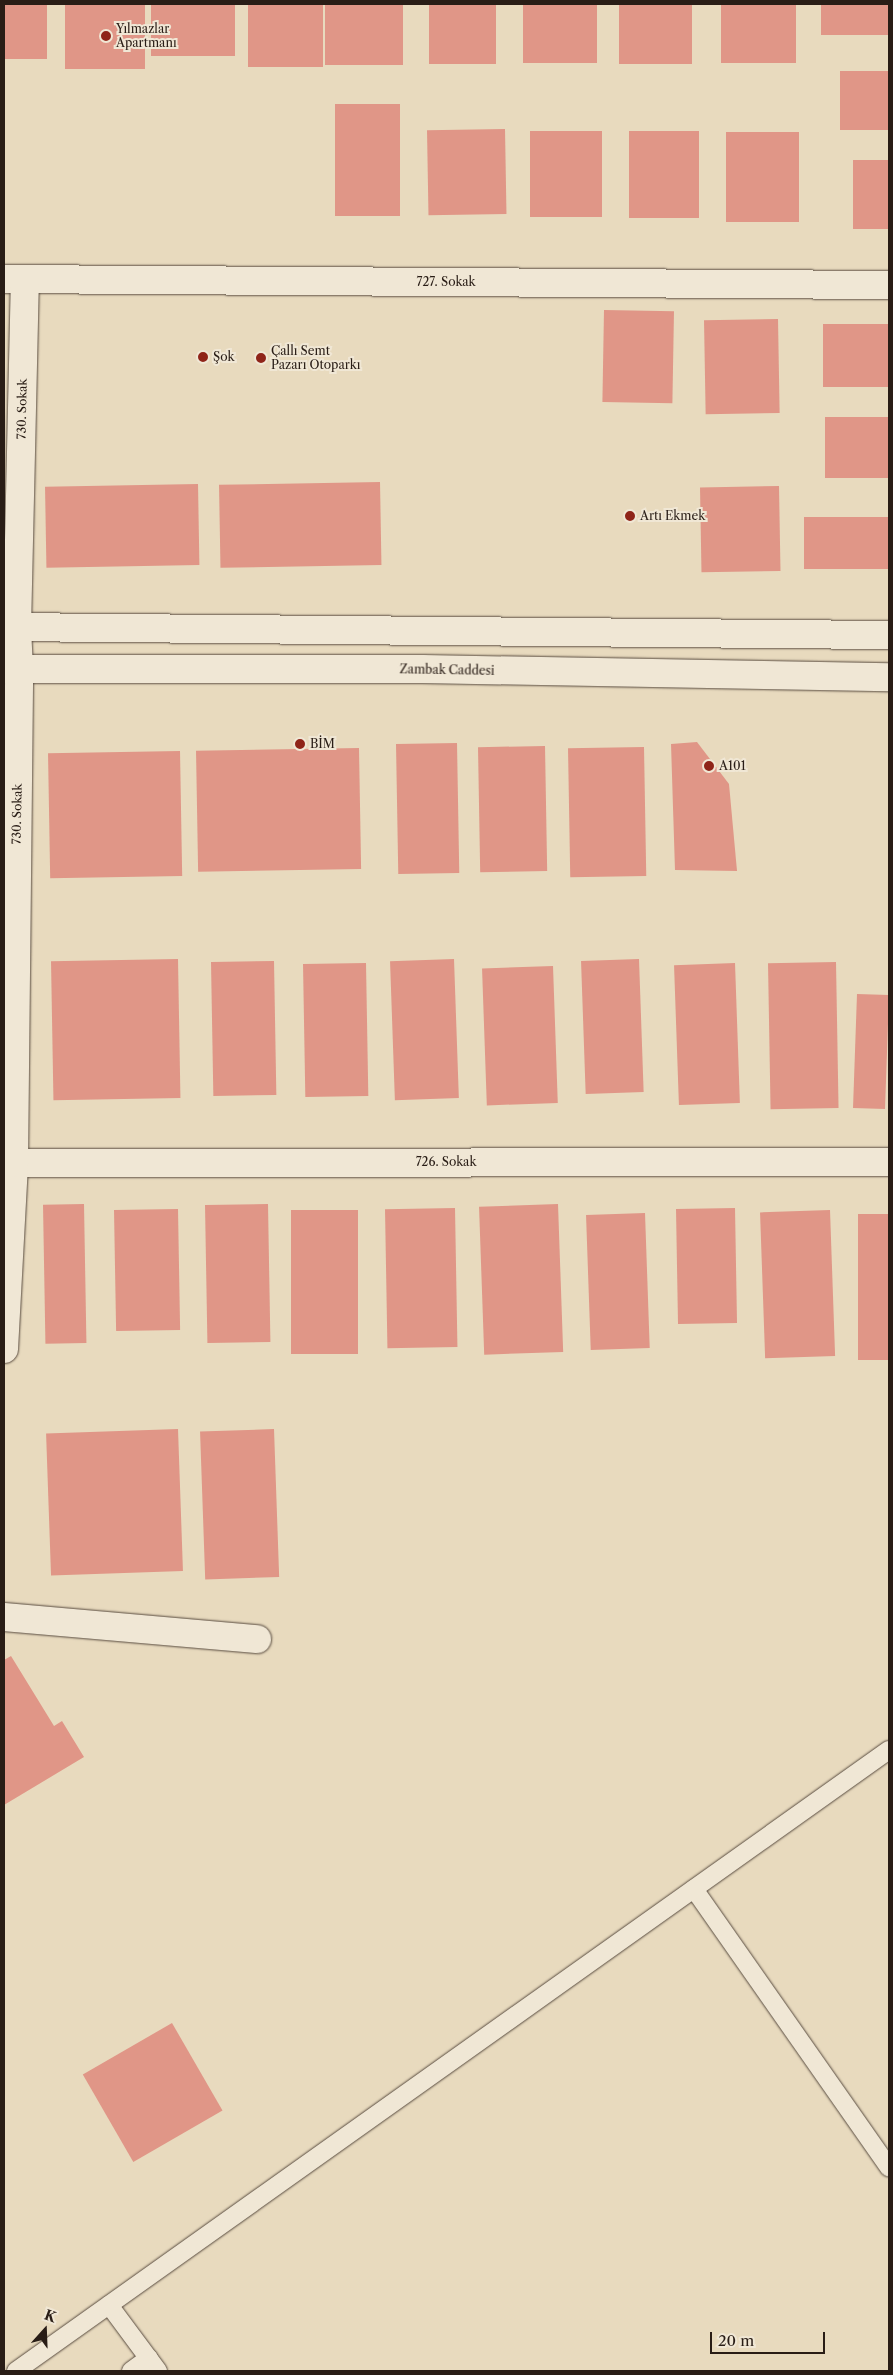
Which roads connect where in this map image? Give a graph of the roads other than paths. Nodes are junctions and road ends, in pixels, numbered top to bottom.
1 (14, 279) edge
2 (889, 285) edge
3 (10, 627) edge
4 (889, 635) edge
5 (11, 669) edge
6 (889, 678) edge
7 (889, 1162) edge
8 (9, 1163) edge
9 (4, 1349) edge
10 (4, 1617) edge
11 (256, 1639) dead end
12 (889, 1750) edge
13 (694, 1889) junction
14 (889, 2168) edge
15 (109, 2305) junction
16 (154, 2365) edge
17 (16, 2371) edge
18 (131, 2371) edge

1 - 2 street, 727. Sokak
1 - 3 street, 730. Sokak
3 - 4 street
3 - 5 street, 730. Sokak
5 - 6 street, Zambak Caddesi
5 - 8 street, 730. Sokak
7 - 8 street, 726. Sokak
8 - 9 street, 730. Sokak
10 - 11 street
12 - 13 lane
13 - 14 lane
13 - 15 lane
15 - 16 lane
15 - 17 lane
16 - 18 lane

